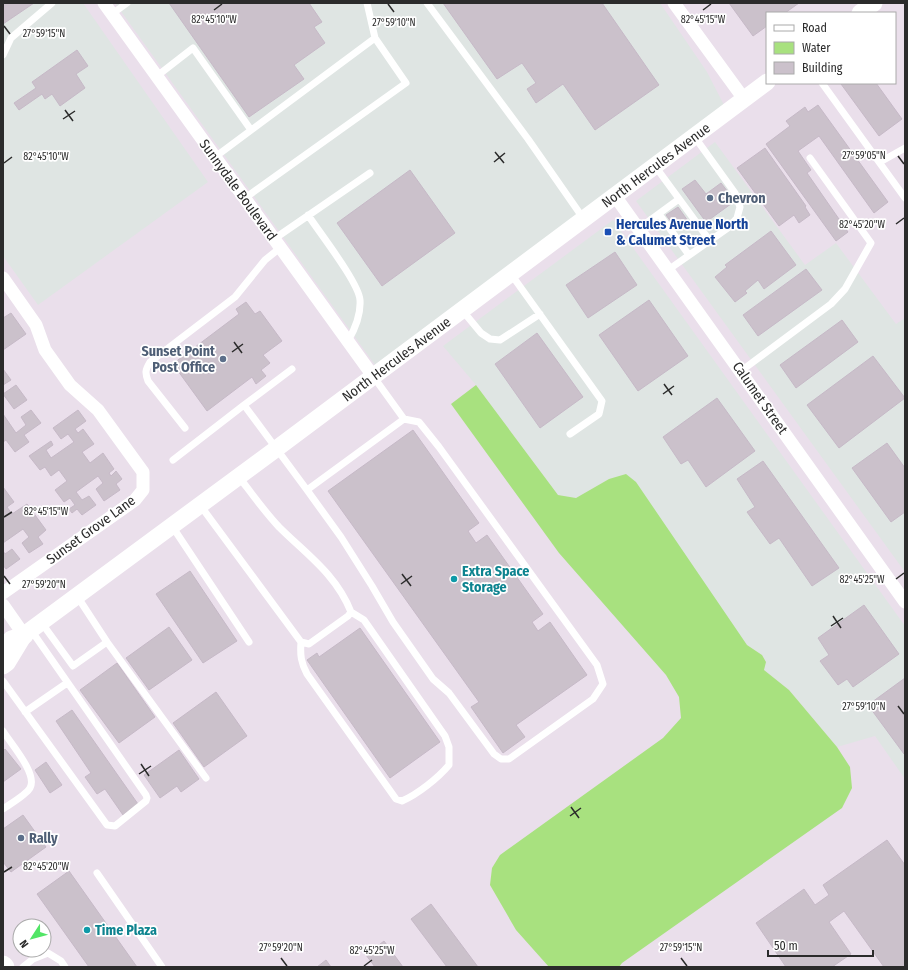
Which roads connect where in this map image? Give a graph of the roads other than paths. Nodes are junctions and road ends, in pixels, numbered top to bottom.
1 (52, 3) edge
2 (104, 3) edge
3 (127, 3) edge
4 (367, 3) edge
5 (427, 3) edge
6 (674, 3) edge
7 (874, 3) edge
8 (861, 12) edge
9 (112, 14) junction
10 (375, 38) junction
11 (3, 55) edge
12 (157, 76) junction
13 (766, 83) edge
14 (823, 84) edge
15 (744, 99) junction
16 (251, 130) junction
17 (694, 136) junction
18 (905, 148) edge
19 (215, 157) junction
20 (810, 158) dead end
21 (880, 162) junction
22 (655, 166) junction
23 (370, 173) dead end
24 (614, 196) junction
25 (245, 198) junction
26 (905, 198) edge
27 (679, 199) junction
28 (659, 214) junction
29 (308, 215) junction
30 (584, 219) junction
31 (638, 229) junction
32 (710, 241) junction
33 (277, 243) junction
34 (689, 255) junction
35 (668, 270) junction
36 (511, 273) junction
37 (3, 278) edge
38 (462, 310) junction
39 (540, 314) junction
40 (348, 341) junction
41 (292, 369) dead end
42 (741, 370) junction
43 (373, 376) junction
44 (244, 405) junction
45 (404, 419) junction
46 (185, 428) dead end
47 (570, 434) dead end
48 (276, 449) junction
49 (172, 460) dead end
50 (239, 477) junction
51 (307, 490) junction
52 (200, 505) junction
53 (172, 526) junction
54 (3, 593) edge
55 (77, 596) junction
56 (905, 602) edge
57 (3, 605) edge
58 (351, 612) junction
59 (32, 629) junction
60 (3, 634) edge
61 (3, 642) edge
62 (107, 642) junction
63 (249, 642) dead end
64 (301, 642) junction
65 (3, 648) edge
66 (3, 666) edge
67 (3, 681) edge
68 (67, 683) junction
69 (25, 712) junction
70 (3, 732) edge
71 (206, 778) dead end
72 (3, 809) edge
73 (97, 873) dead end
74 (23, 967) edge
75 (65, 967) edge
76 (162, 967) edge

1 - 11 lane
2 - 9 street, Sunnydale Boulevard
3 - 9 lane
4 - 10 lane
5 - 30 lane
6 - 15 street
7 - 8 street
9 - 12 street, Sunnydale Boulevard
10 - 16 lane
10 - 25 lane
12 - 16 lane
12 - 19 street, Sunnydale Boulevard
13 - 15 street, North Hercules Avenue
14 - 21 lane
15 - 17 street, North Hercules Avenue
16 - 19 lane
17 - 22 street, North Hercules Avenue
17 - 32 lane
18 - 21 lane
19 - 25 street, Sunnydale Boulevard
20 - 42 lane
21 - 26 lane
22 - 24 street, North Hercules Avenue
22 - 27 lane
23 - 29 lane
24 - 30 street, North Hercules Avenue
24 - 31 street, Calumet Street
25 - 33 street, Sunnydale Boulevard
27 - 28 lane
27 - 32 lane
28 - 31 lane
28 - 34 lane
29 - 33 lane
29 - 40 lane
30 - 36 street, North Hercules Avenue
31 - 35 street, Calumet Street
32 - 34 lane
33 - 40 street, Sunnydale Boulevard
33 - 46 lane
34 - 35 lane
35 - 42 street, Calumet Street
36 - 38 street, North Hercules Avenue
36 - 39 lane
37 - 54 street, Sunset Grove Lane
38 - 39 lane
38 - 43 street, North Hercules Avenue
39 - 47 lane
40 - 43 street, Sunnydale Boulevard
41 - 44 lane
42 - 56 street, Calumet Street
43 - 45 lane
43 - 48 street, North Hercules Avenue
44 - 48 lane
44 - 49 lane
45 - 51 lane
45 - 51 lane
48 - 50 street, North Hercules Avenue
48 - 51 lane
50 - 52 street, North Hercules Avenue
50 - 58 lane
52 - 53 street, North Hercules Avenue
52 - 64 lane
53 - 55 street, North Hercules Avenue
53 - 63 lane
55 - 59 street, North Hercules Avenue
55 - 62 lane
57 - 59 street
58 - 64 lane
58 - 64 lane
59 - 60 main road
59 - 61 street, North Hercules Avenue
59 - 62 lane
59 - 65 main road
59 - 66 street, North Hercules Avenue
59 - 68 lane
62 - 71 lane
67 - 69 lane
68 - 69 lane
68 - 69 lane
70 - 72 lane
73 - 76 lane
74 - 75 lane

